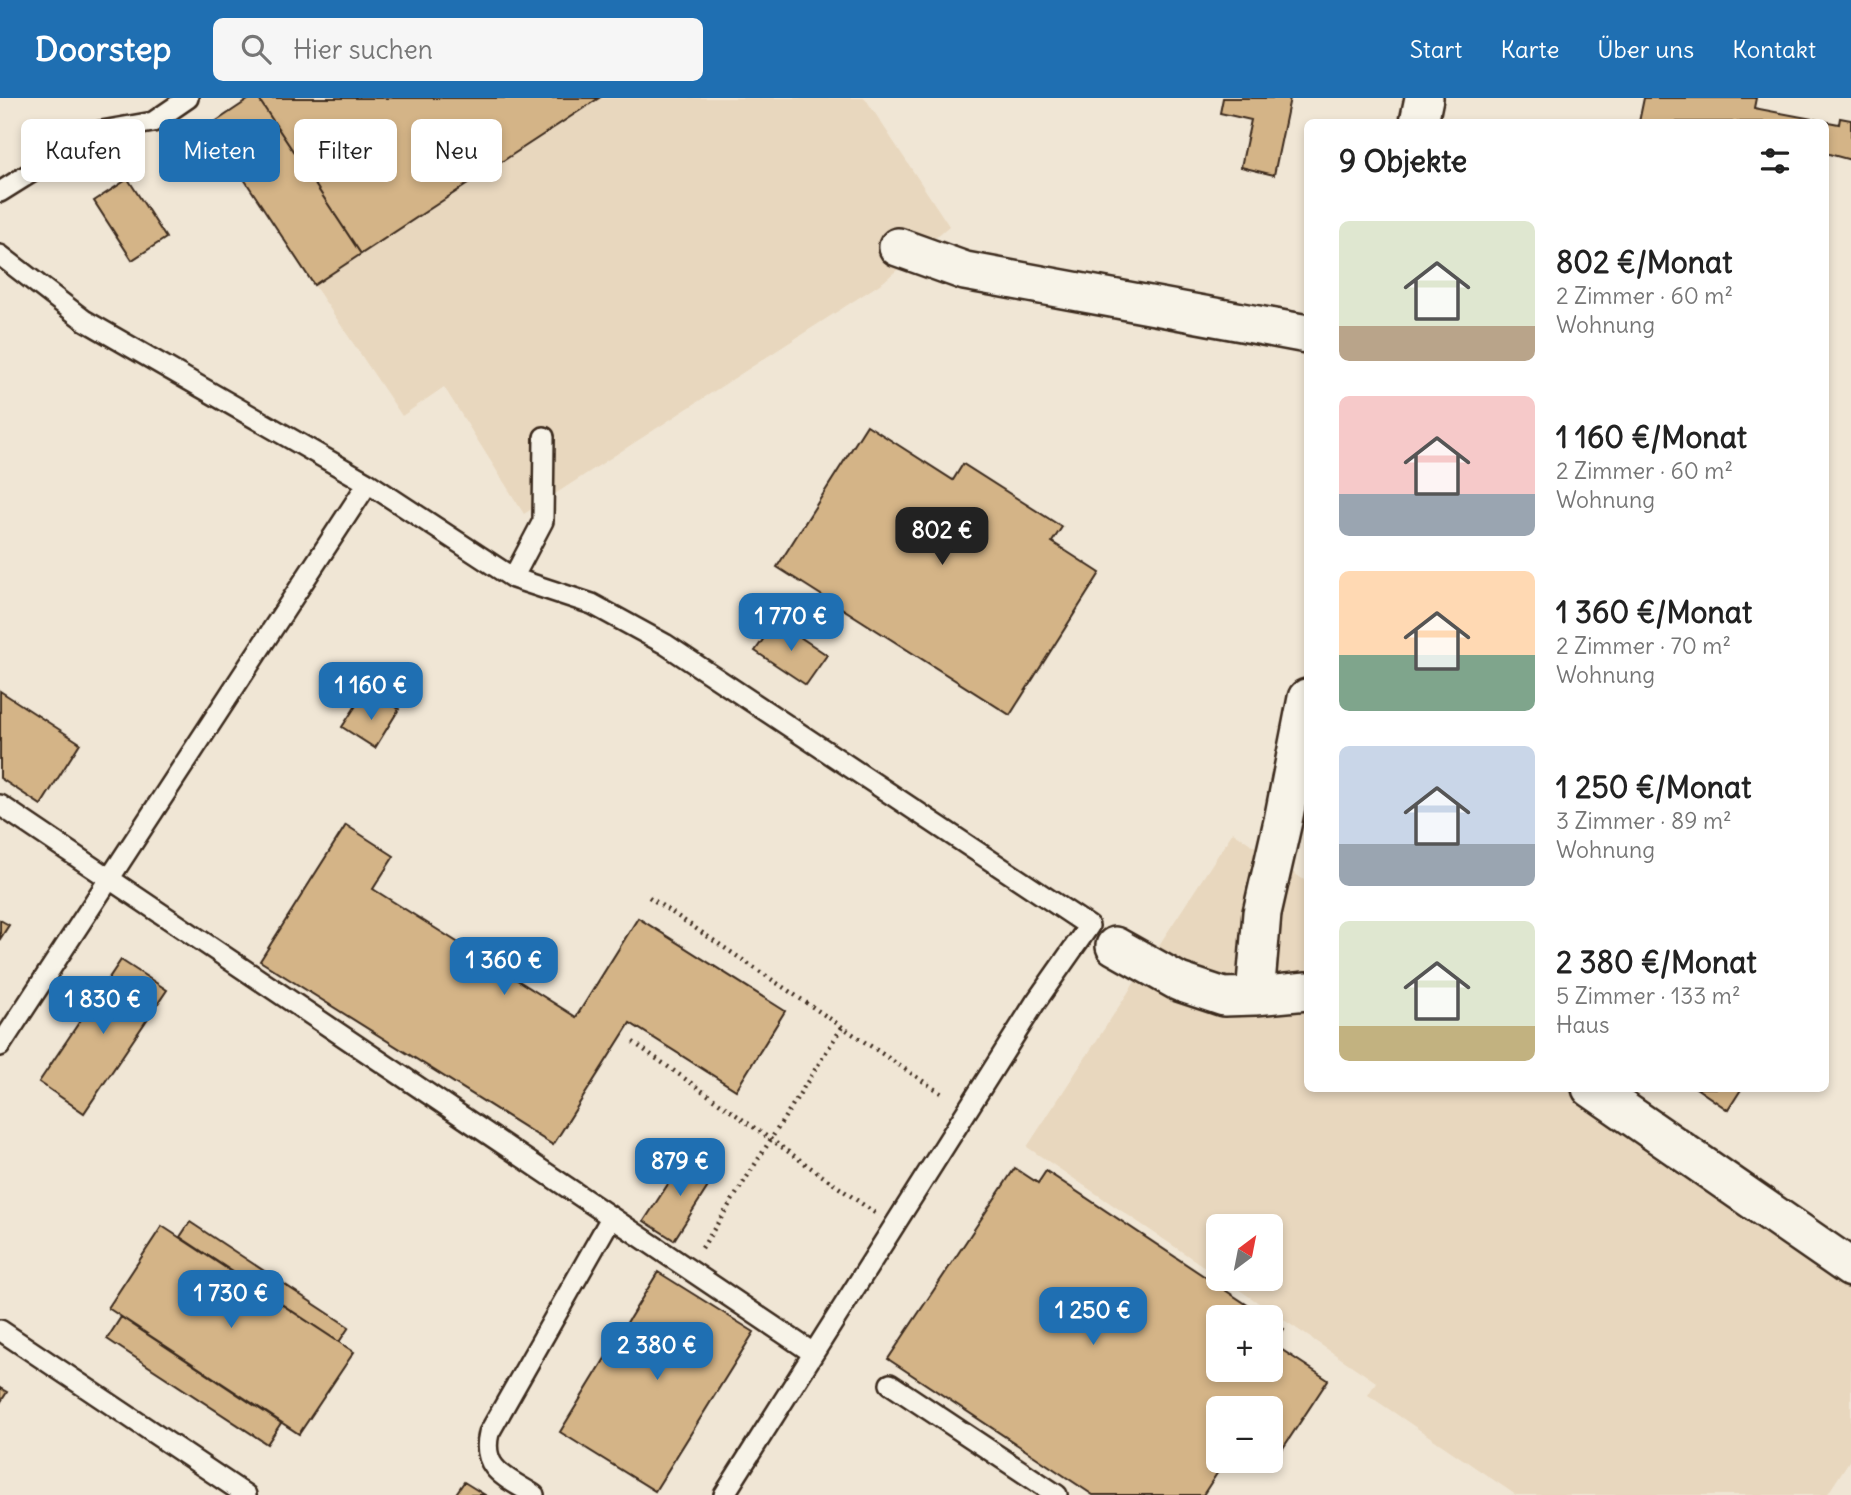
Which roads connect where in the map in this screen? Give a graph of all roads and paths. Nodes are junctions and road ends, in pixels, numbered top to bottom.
1 (188, 98) edge
2 (1424, 98) edge
3 (1420, 119) edge
4 (0, 192) edge
5 (898, 247) dead end
6 (3, 260) edge
7 (1304, 333) edge
8 (544, 437) dead end
9 (368, 483) junction
10 (513, 578) junction
11 (1304, 713) edge
12 (0, 804) edge
13 (109, 878) junction
14 (649, 897) dead end
15 (1102, 936) junction
16 (1304, 991) edge
17 (1255, 996) junction
18 (842, 1027) junction
19 (633, 1042) dead end
20 (0, 1046) edge
21 (1597, 1092) edge
22 (967, 1111) junction
23 (771, 1139) junction
24 (611, 1217) junction
25 (893, 1226) junction
26 (1851, 1268) edge
27 (688, 1269) junction
28 (0, 1330) edge
29 (813, 1353) junction
30 (890, 1384) dead end
31 (246, 1495) edge
32 (534, 1495) edge
33 (724, 1495) edge
34 (1057, 1495) edge

1 - 4 lane
2 - 3 street
5 - 7 street
6 - 9 lane
8 - 10 lane
9 - 10 lane
9 - 13 lane
10 - 15 lane
11 - 17 street
12 - 13 lane
13 - 20 lane
13 - 24 lane
14 - 18 path
15 - 17 street
15 - 22 lane
16 - 17 street
18 - 22 path
18 - 23 path
19 - 23 path
21 - 26 street
22 - 25 lane
23 - 25 path
23 - 27 path
24 - 27 lane
24 - 32 lane
25 - 29 lane
27 - 29 lane
28 - 31 lane
29 - 33 lane
30 - 34 lane

